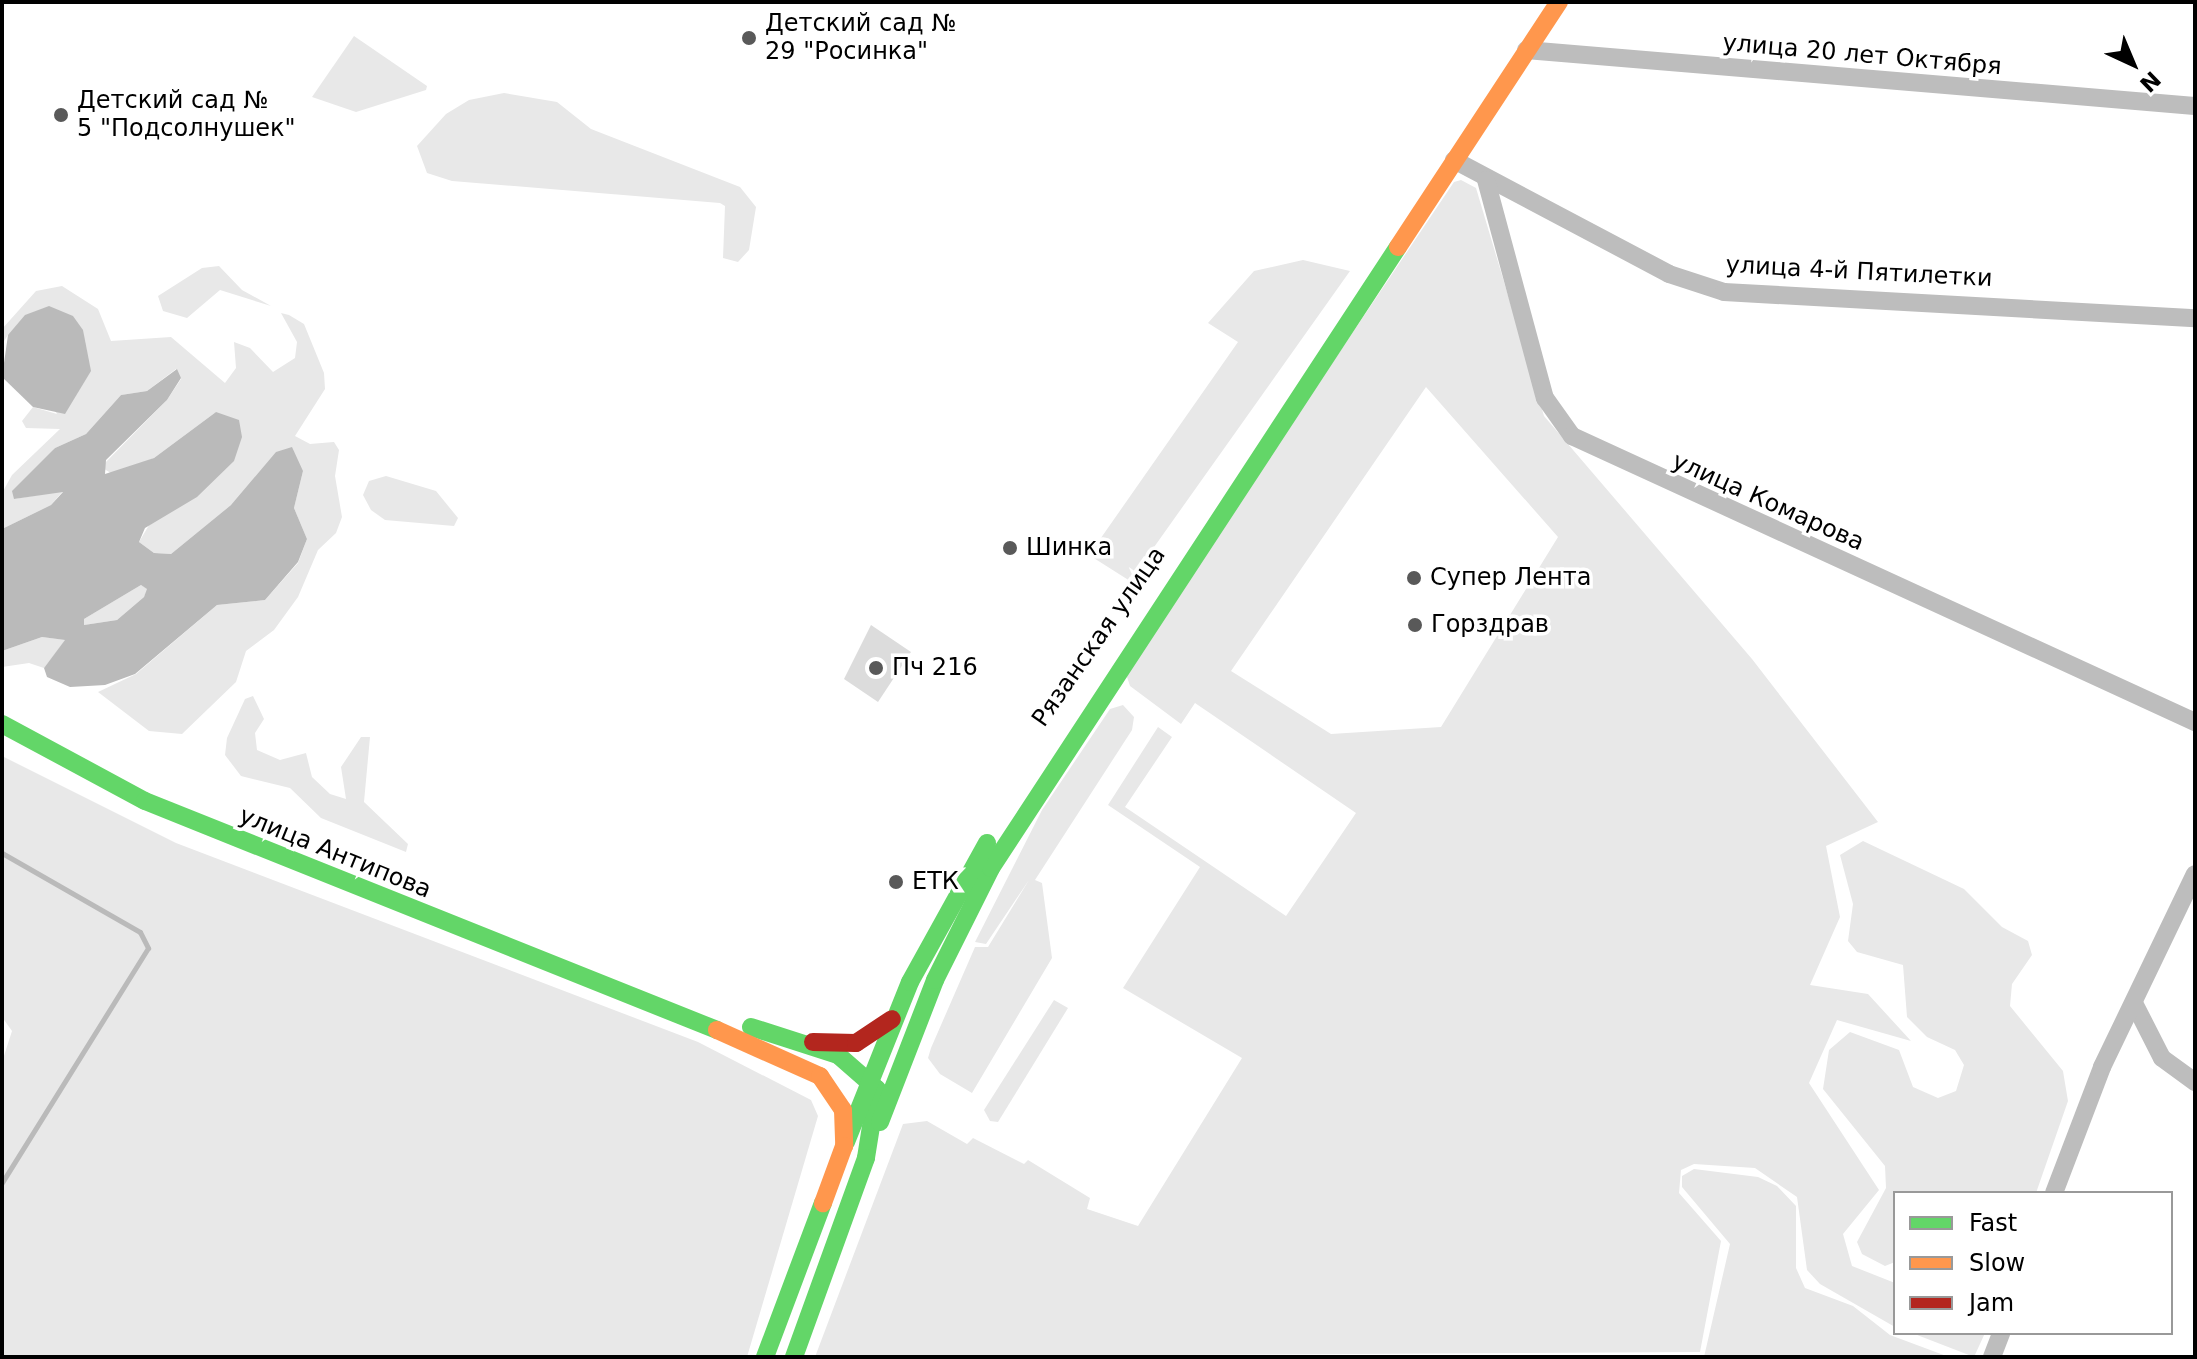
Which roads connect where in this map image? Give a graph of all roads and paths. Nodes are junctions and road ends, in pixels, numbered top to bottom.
1 (1559, 2) edge
2 (1526, 50) junction
3 (2195, 106) edge
4 (1454, 160) junction
5 (1486, 180) junction
6 (1402, 242) junction
7 (2195, 318) edge
8 (2195, 722) edge
9 (2, 724) edge
10 (2195, 874) edge
11 (661, 1004) junction
12 (2135, 1005) junction
13 (898, 1010) junction
14 (806, 1041) junction
15 (903, 1059) junction
16 (798, 1062) junction
17 (871, 1079) junction
18 (2195, 1082) edge
19 (844, 1146) junction
20 (866, 1158) junction
21 (2055, 1191) edge
22 (2000, 1335) edge
23 (765, 1357) edge
24 (794, 1357) edge
25 (1992, 1357) edge

1 - 2 main road, Рязанская улица
2 - 3 street, улица 20 лет Октября
2 - 4 main road, Рязанская улица
4 - 5 street, улица 4-й Пятилетки
4 - 6 main road, Рязанская улица
5 - 7 street, улица 4-й Пятилетки
5 - 8 street, улица Комарова
6 - 13 main road, Рязанская улица
6 - 15 main road, Рязанская улица
9 - 11 main road, улица Антипова
10 - 12 street
11 - 14 main road, улица Антипова
11 - 16 main road, улица Антипова
12 - 18 street
12 - 21 street
13 - 14 main road
13 - 17 main road, Рязанская улица
14 - 17 main road, улица Антипова
15 - 17 main road
15 - 20 main road, Рязанская улица
16 - 17 main road
16 - 19 main road, улица Антипова
17 - 19 main road, Рязанская улица
17 - 20 main road
19 - 23 main road, Рязанская улица
20 - 24 main road
22 - 25 street

